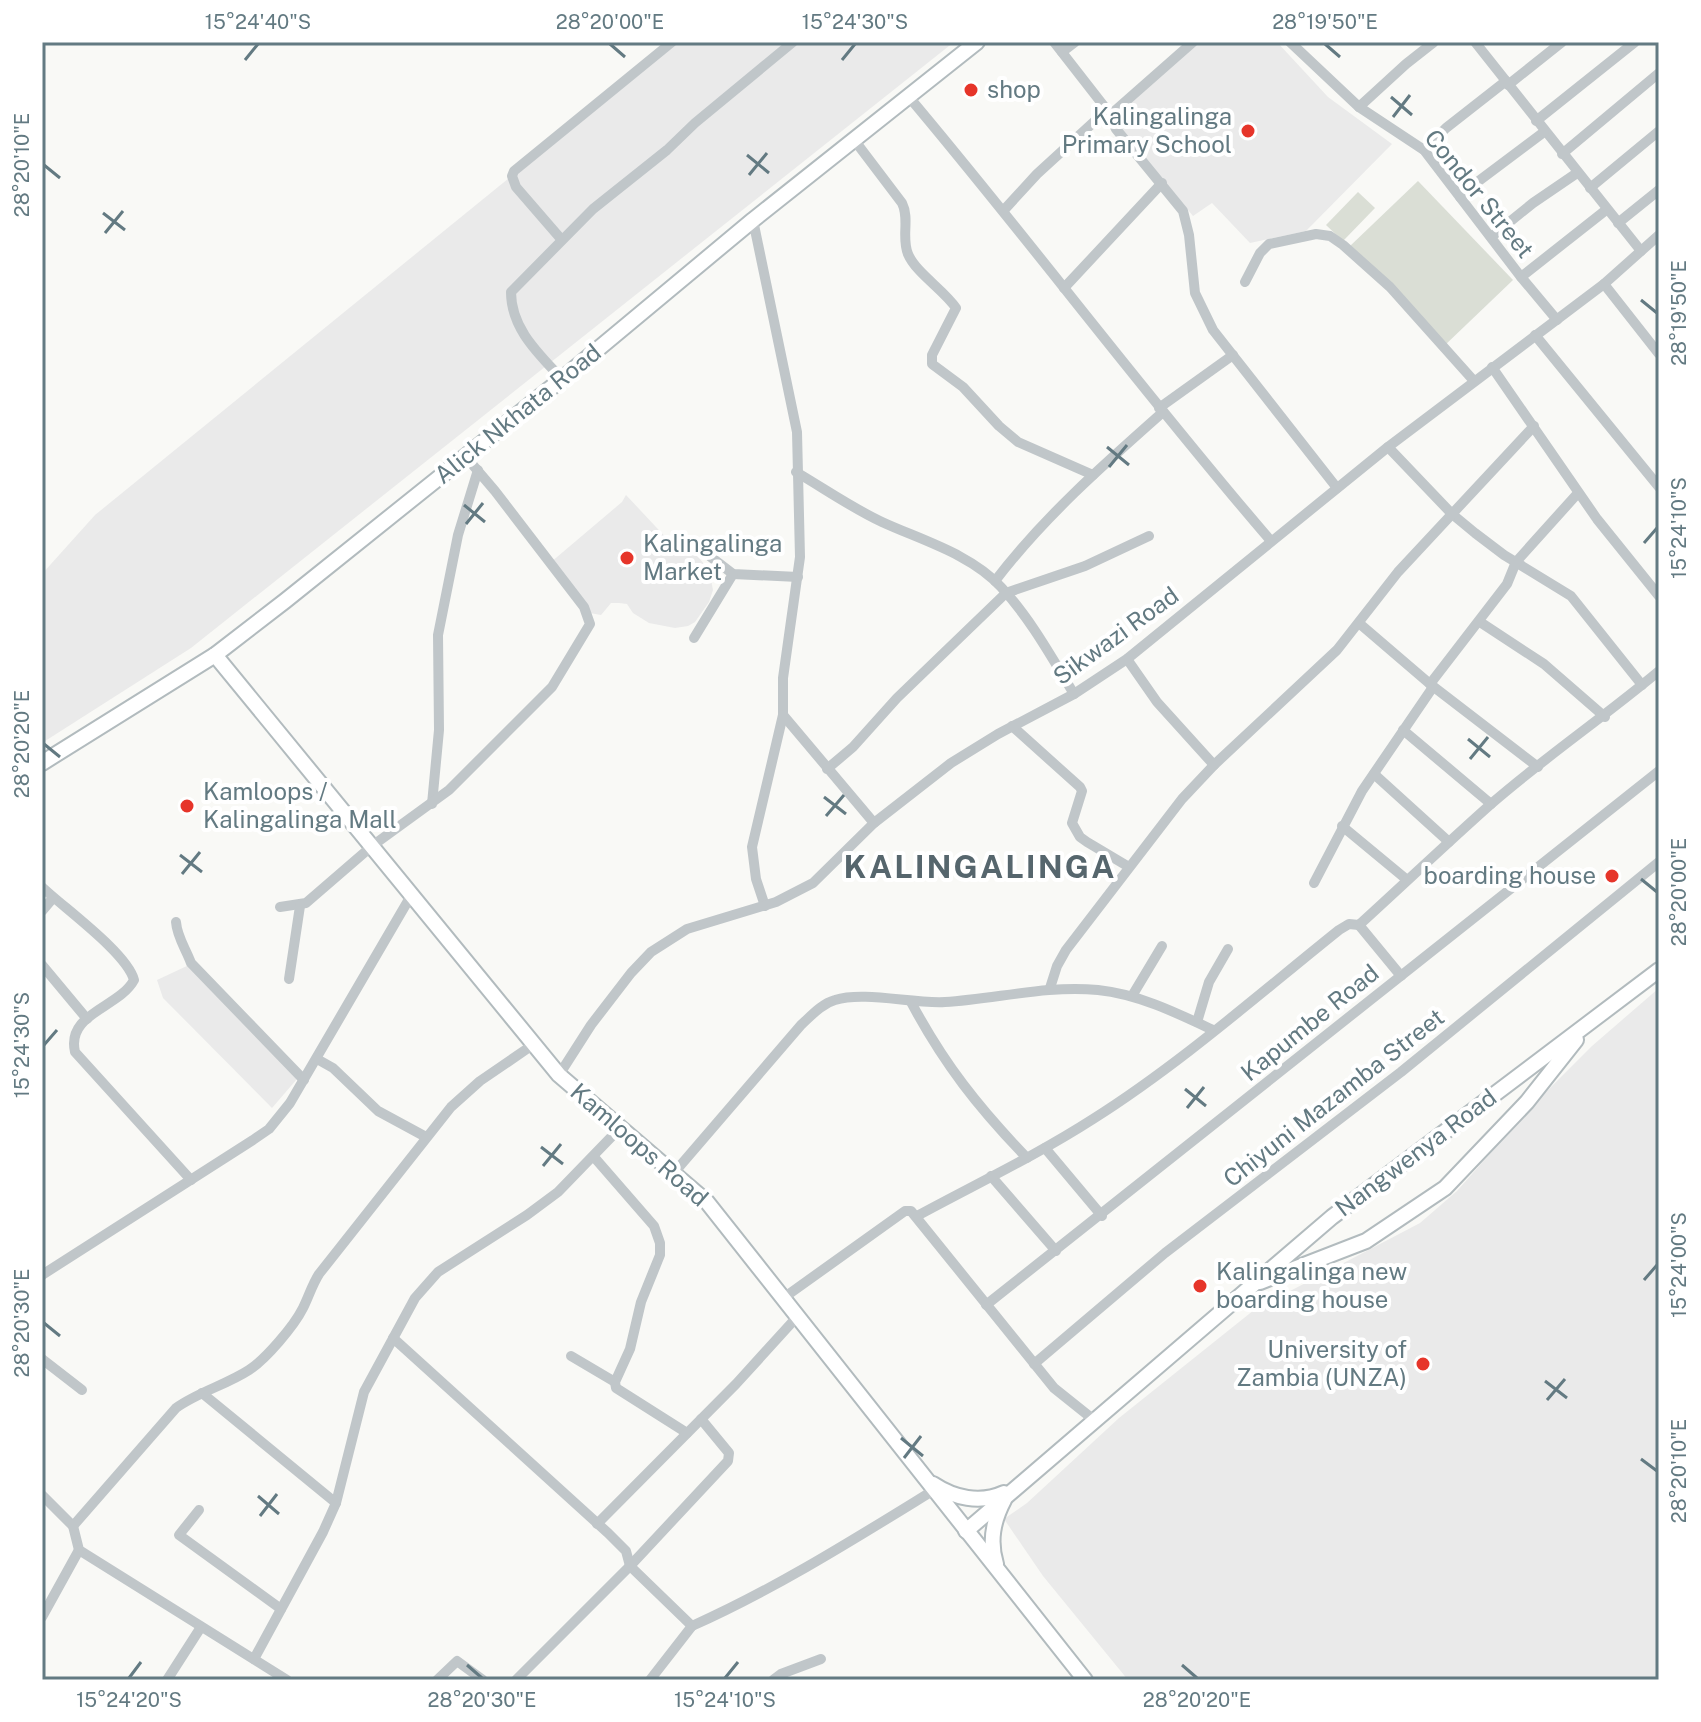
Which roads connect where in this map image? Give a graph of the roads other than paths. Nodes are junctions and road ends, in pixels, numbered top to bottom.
1 (672, 42) edge
2 (793, 42) edge
3 (977, 42) edge
4 (1054, 42) edge
5 (1075, 42) edge
6 (1193, 42) edge
7 (1290, 42) edge
8 (1434, 42) edge
9 (1493, 42) edge
10 (1562, 42) edge
11 (1635, 42) edge
12 (1479, 46) edge
13 (1062, 52) junction
14 (1659, 73) edge
15 (1507, 83) junction
16 (909, 97) junction
17 (1359, 107) junction
18 (1108, 113) junction
19 (1536, 121) junction
20 (1659, 131) edge
21 (1544, 132) junction
22 (855, 141) junction
23 (1424, 150) junction
24 (1562, 154) junction
25 (1577, 173) junction
26 (1162, 183) junction
27 (1590, 188) junction
28 (1659, 190) edge
29 (1460, 197) junction
30 (1004, 210) junction
31 (1606, 210) junction
32 (753, 220) junction
33 (1618, 223) junction
34 (1659, 235) edge
35 (1491, 237) junction
36 (561, 239) junction
37 (1641, 251) junction
38 (1521, 277) junction
39 (1245, 282) dead end
40 (1604, 284) junction
41 (1064, 288) junction
42 (1557, 320) junction
43 (1535, 335) junction
44 (1659, 354) edge
45 (1233, 355) junction
46 (1492, 367) junction
47 (562, 379) junction
48 (1474, 381) junction
49 (1161, 410) junction
50 (1534, 426) junction
51 (1388, 447) junction
52 (466, 457) junction
53 (478, 470) junction
54 (796, 472) junction
55 (1093, 475) junction
56 (1659, 487) edge
57 (1337, 488) junction
58 (1578, 493) junction
59 (1452, 514) junction
60 (1149, 536) dead end
61 (690, 541) dead end
62 (1271, 541) junction
63 (1516, 562) junction
64 (733, 574) junction
65 (798, 577) junction
66 (995, 581) junction
67 (1006, 593) junction
68 (1659, 596) edge
69 (1480, 622) junction
70 (1360, 624) junction
71 (694, 638) dead end
72 (215, 655) junction
73 (1127, 659) junction
74 (1659, 671) edge
75 (1431, 685) junction
76 (1642, 685) junction
77 (1074, 694) junction
78 (783, 715) junction
79 (1605, 717) junction
80 (1012, 726) junction
81 (1403, 730) junction
82 (42, 763) edge
83 (1214, 765) junction
84 (1538, 767) junction
85 (827, 769) junction
86 (1659, 771) edge
87 (1374, 774) junction
88 (432, 804) junction
89 (1491, 804) junction
90 (874, 823) junction
91 (1342, 826) junction
92 (1449, 842) junction
93 (372, 846) junction
94 (1659, 862) edge
95 (1129, 867) junction
96 (1406, 879) junction
97 (1314, 883) dead end
98 (42, 887) edge
99 (412, 894) junction
100 (53, 898) junction
101 (300, 906) junction
102 (765, 906) junction
103 (280, 907) dead end
104 (42, 911) edge
105 (176, 922) dead end
106 (1359, 925) junction
107 (1162, 946) dead end
108 (1228, 949) dead end
109 (42, 965) edge
110 (1659, 970) edge
111 (1401, 976) junction
112 (289, 979) dead end
113 (1050, 988) junction
114 (1132, 996) junction
115 (911, 1002) junction
116 (87, 1019) junction
117 (1197, 1022) junction
118 (1588, 1023) junction
119 (1213, 1030) junction
120 (534, 1044) junction
121 (317, 1059) junction
122 (559, 1075) junction
123 (304, 1080) junction
124 (619, 1129) junction
125 (426, 1137) junction
126 (1045, 1148) junction
127 (594, 1157) junction
128 (1027, 1158) junction
129 (673, 1174) junction
130 (991, 1176) junction
131 (191, 1180) junction
132 (917, 1216) junction
133 (1102, 1216) junction
134 (1056, 1251) junction
135 (42, 1275) edge
136 (1248, 1287) junction
137 (782, 1299) junction
138 (986, 1305) junction
139 (796, 1318) junction
140 (393, 1338) junction
141 (571, 1356) dead end
142 (42, 1359) edge
143 (1034, 1364) junction
144 (615, 1382) junction
145 (82, 1390) dead end
146 (202, 1393) junction
147 (701, 1419) junction
148 (1094, 1420) junction
149 (687, 1433) junction
150 (920, 1470) junction
151 (1015, 1487) junction
152 (934, 1490) junction
153 (42, 1495) edge
154 (336, 1503) junction
155 (199, 1510) dead end
156 (597, 1524) junction
157 (73, 1526) junction
158 (966, 1531) junction
159 (79, 1550) junction
160 (630, 1566) junction
161 (997, 1569) junction
162 (281, 1609) junction
163 (42, 1617) edge
164 (692, 1626) junction
165 (201, 1627) junction
166 (254, 1659) junction
167 (821, 1659) dead end
168 (167, 1680) edge
169 (287, 1680) edge
170 (437, 1680) edge
171 (483, 1680) edge
172 (516, 1680) edge
173 (650, 1680) edge
174 (773, 1680) edge
175 (1085, 1680) edge

1 - 36 street
2 - 36 street
3 - 16 main road, Alick Nkhata Road
4 - 13 street
5 - 13 street
6 - 18 street
7 - 17 street, Condor Street
8 - 17 street
9 - 12 street
10 - 15 street
11 - 19 street
12 - 15 street
13 - 18 street
14 - 24 street
15 - 19 street
15 - 23 street
16 - 22 main road, Alick Nkhata Road
16 - 30 street
17 - 23 street, Condor Street
18 - 26 street
18 - 30 street
19 - 21 street
20 - 27 street
21 - 24 street
21 - 29 street
22 - 32 main road, Alick Nkhata Road
22 - 55 street
23 - 29 street, Condor Street
24 - 25 street
25 - 27 street
25 - 35 street
26 - 41 street
26 - 45 street
27 - 31 street
28 - 33 street
29 - 35 street, Condor Street
30 - 41 street
31 - 33 street
31 - 38 street
32 - 47 main road, Alick Nkhata Road
32 - 54 street
33 - 37 street
34 - 37 street, Sikwazi Road
35 - 38 street, Condor Street
36 - 47 street
37 - 40 street, Sikwazi Road
38 - 42 street, Condor Street
39 - 48 street
40 - 42 street, Sikwazi Road
40 - 44 street
41 - 49 street
42 - 43 street, Sikwazi Road
43 - 46 street, Sikwazi Road
43 - 56 street
45 - 49 street
45 - 57 street
46 - 48 street, Sikwazi Road
46 - 50 street
47 - 52 main road, Alick Nkhata Road
48 - 51 street, Sikwazi Road
49 - 55 street
49 - 62 street
50 - 58 street
50 - 59 street
51 - 57 street, Sikwazi Road
51 - 59 street
52 - 53 street
52 - 72 main road, Alick Nkhata Road
53 - 88 street
53 - 88 street
54 - 65 street
54 - 66 street
55 - 66 street
57 - 62 street, Sikwazi Road
58 - 63 street
58 - 68 street
59 - 63 street
59 - 70 street
60 - 67 street
61 - 64 street
62 - 73 street, Sikwazi Road
63 - 69 street
63 - 76 street
64 - 65 street
64 - 71 street
65 - 78 street
66 - 67 street
67 - 77 street
67 - 85 street
69 - 75 street
69 - 79 street
70 - 75 street
70 - 83 street
72 - 82 main road, Alick Nkhata Road
72 - 93 main road, Kamloops Road
73 - 77 street, Sikwazi Road
73 - 83 street
74 - 76 street
75 - 81 street
75 - 84 street
76 - 79 street
77 - 80 street, Sikwazi Road
78 - 85 street
78 - 102 street
79 - 84 street
80 - 90 street, Sikwazi Road
80 - 95 street
81 - 87 street
81 - 89 street
83 - 95 street
84 - 89 street
85 - 90 street
86 - 111 street, Kapumbe Road
87 - 91 street
87 - 92 street
88 - 93 street
89 - 92 street
90 - 102 street, Sikwazi Road
91 - 96 street
91 - 97 street
92 - 96 street
93 - 99 main road, Kamloops Road
93 - 101 street
94 - 143 street, Chiyuni Mazamba Street
95 - 113 street
96 - 106 street
98 - 100 street
99 - 120 main road, Kamloops Road
99 - 121 street
100 - 104 street
100 - 116 street
101 - 103 street
101 - 112 street
102 - 122 street, Sikwazi Road
105 - 123 street
106 - 111 street
106 - 119 street
107 - 114 street
108 - 117 street
109 - 116 street
110 - 118 main road, Nangwenya Road
111 - 133 street, Kapumbe Road
113 - 114 street
113 - 115 street
114 - 117 street
115 - 128 street
115 - 129 street
116 - 131 street
117 - 119 street
118 - 136 main road, Nangwenya Road
118 - 136 main road, Nangwenya Road
119 - 126 street
120 - 122 main road, Kamloops Road
120 - 125 street
121 - 123 street
121 - 125 street
122 - 124 main road, Kamloops Road
123 - 131 street
124 - 127 street
124 - 129 main road, Kamloops Road
125 - 146 street
126 - 128 street
126 - 133 street
127 - 140 street
127 - 144 street
128 - 130 street
129 - 137 main road, Kamloops Road
130 - 132 street
130 - 134 street
131 - 135 street
132 - 137 street
132 - 138 street
133 - 134 street, Kapumbe Road
134 - 138 street, Kapumbe Road
136 - 148 main road, Nangwenya Road
137 - 139 main road, Kamloops Road
138 - 143 street
139 - 147 street
139 - 150 main road, Kamloops Road
140 - 154 street
140 - 156 street
141 - 144 street
142 - 145 street
143 - 148 street
144 - 149 street
146 - 154 street
146 - 157 street
147 - 149 street
147 - 160 street
148 - 151 main road, Nangwenya Road
149 - 156 street
150 - 151 main road
150 - 152 main road, Kamloops Road
151 - 158 main road, Nangwenya Road
151 - 161 main road
152 - 158 main road, Kamloops Road
152 - 164 street
153 - 157 street
154 - 162 street
155 - 162 street
156 - 160 street
157 - 159 street
158 - 161 main road, Kamloops Road
159 - 163 street
159 - 165 street
160 - 164 street
160 - 172 street
161 - 175 main road, Kamloops Road
162 - 166 street
164 - 173 street
165 - 166 street
165 - 168 street
166 - 169 street
167 - 174 street
170 - 171 street

